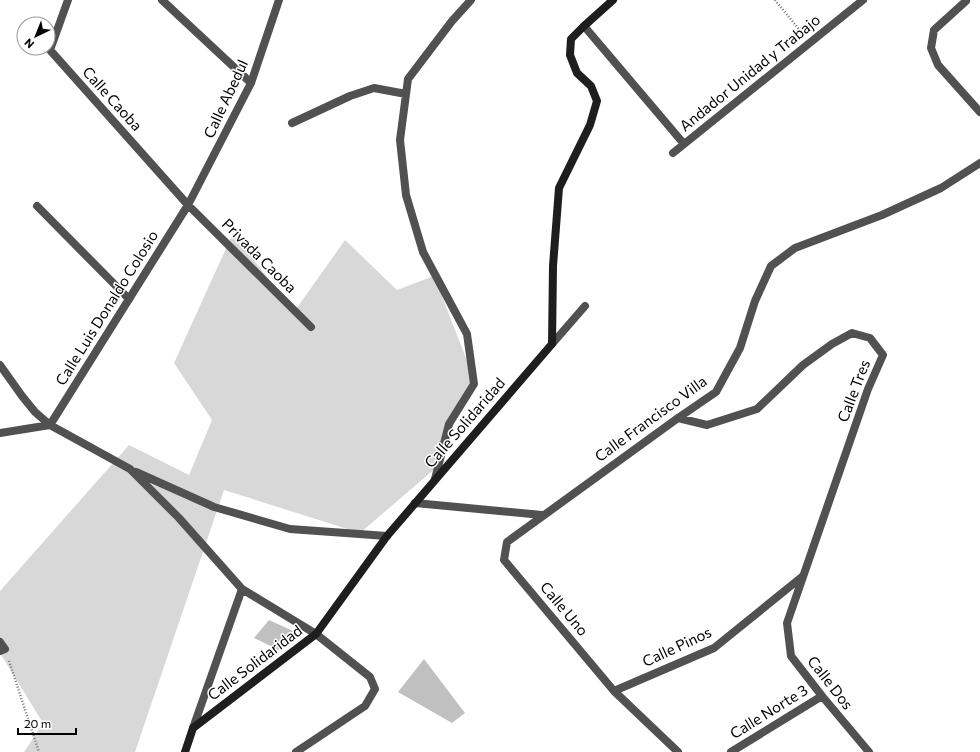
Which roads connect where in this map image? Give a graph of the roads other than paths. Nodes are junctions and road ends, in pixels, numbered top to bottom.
1 (68, 0) edge
2 (162, 0) edge
3 (279, 0) edge
4 (471, 0) edge
5 (613, 0) edge
6 (863, 0) edge
7 (966, 1) dead end
8 (584, 26) junction
9 (252, 83) junction
10 (406, 94) junction
11 (980, 112) edge
12 (292, 123) dead end
13 (684, 144) junction
14 (673, 153) dead end
15 (980, 163) edge
16 (188, 205) junction
17 (37, 206) dead end
18 (129, 299) junction
19 (585, 306) dead end
20 (311, 327) dead end
21 (552, 344) junction
22 (0, 365) edge
23 (678, 418) junction
24 (50, 425) junction
25 (0, 433) edge
26 (130, 469) junction
27 (434, 479) junction
28 (415, 503) junction
29 (542, 515) junction
30 (387, 536) junction
31 (507, 542) joint
32 (804, 575) junction
33 (242, 589) junction
34 (787, 623) joint
35 (316, 634) junction
36 (0, 642) edge
37 (2, 650) edge
38 (614, 691) junction
39 (822, 696) junction
40 (193, 728) junction
41 (185, 752) edge
42 (296, 752) edge
43 (678, 752) edge
44 (731, 752) edge
45 (869, 752) edge

1 - 16 street, Calle Caoba
2 - 9 street
3 - 9 street, Calle Abedul
4 - 10 street
5 - 8 main road
6 - 13 street, Andador Unidad y Trabajo
7 - 11 street
8 - 13 street
8 - 21 main road
9 - 16 street, Calle Abedul
10 - 12 street
10 - 27 street
13 - 14 street, Andador Unidad y Trabajo
15 - 23 street, Calle Francisco Villa
16 - 18 street, Calle Luis Donaldo Colosio
16 - 20 street, Privada Caoba
17 - 18 street
18 - 24 street, Calle Luis Donaldo Colosio
19 - 21 street
21 - 27 main road, Calle Solidaridad
22 - 24 street
23 - 29 street, Calle Francisco Villa
23 - 32 street, Calle Tres
24 - 25 street
24 - 26 street
26 - 30 street
26 - 33 street
27 - 28 main road, Calle Solidaridad
28 - 29 street
28 - 30 main road, Calle Solidaridad
29 - 31 street, Calle Francisco Villa
30 - 35 main road, Calle Solidaridad
31 - 38 street, Calle Uno
32 - 34 street, Calle Tres
32 - 38 street, Calle Pinos
33 - 35 street
33 - 40 street
34 - 39 street, Calle Dos
35 - 40 main road, Calle Solidaridad
35 - 42 street
36 - 37 street
38 - 43 street, Calle Uno
39 - 44 street, Calle Norte 3
39 - 45 street, Calle Dos
40 - 41 main road

